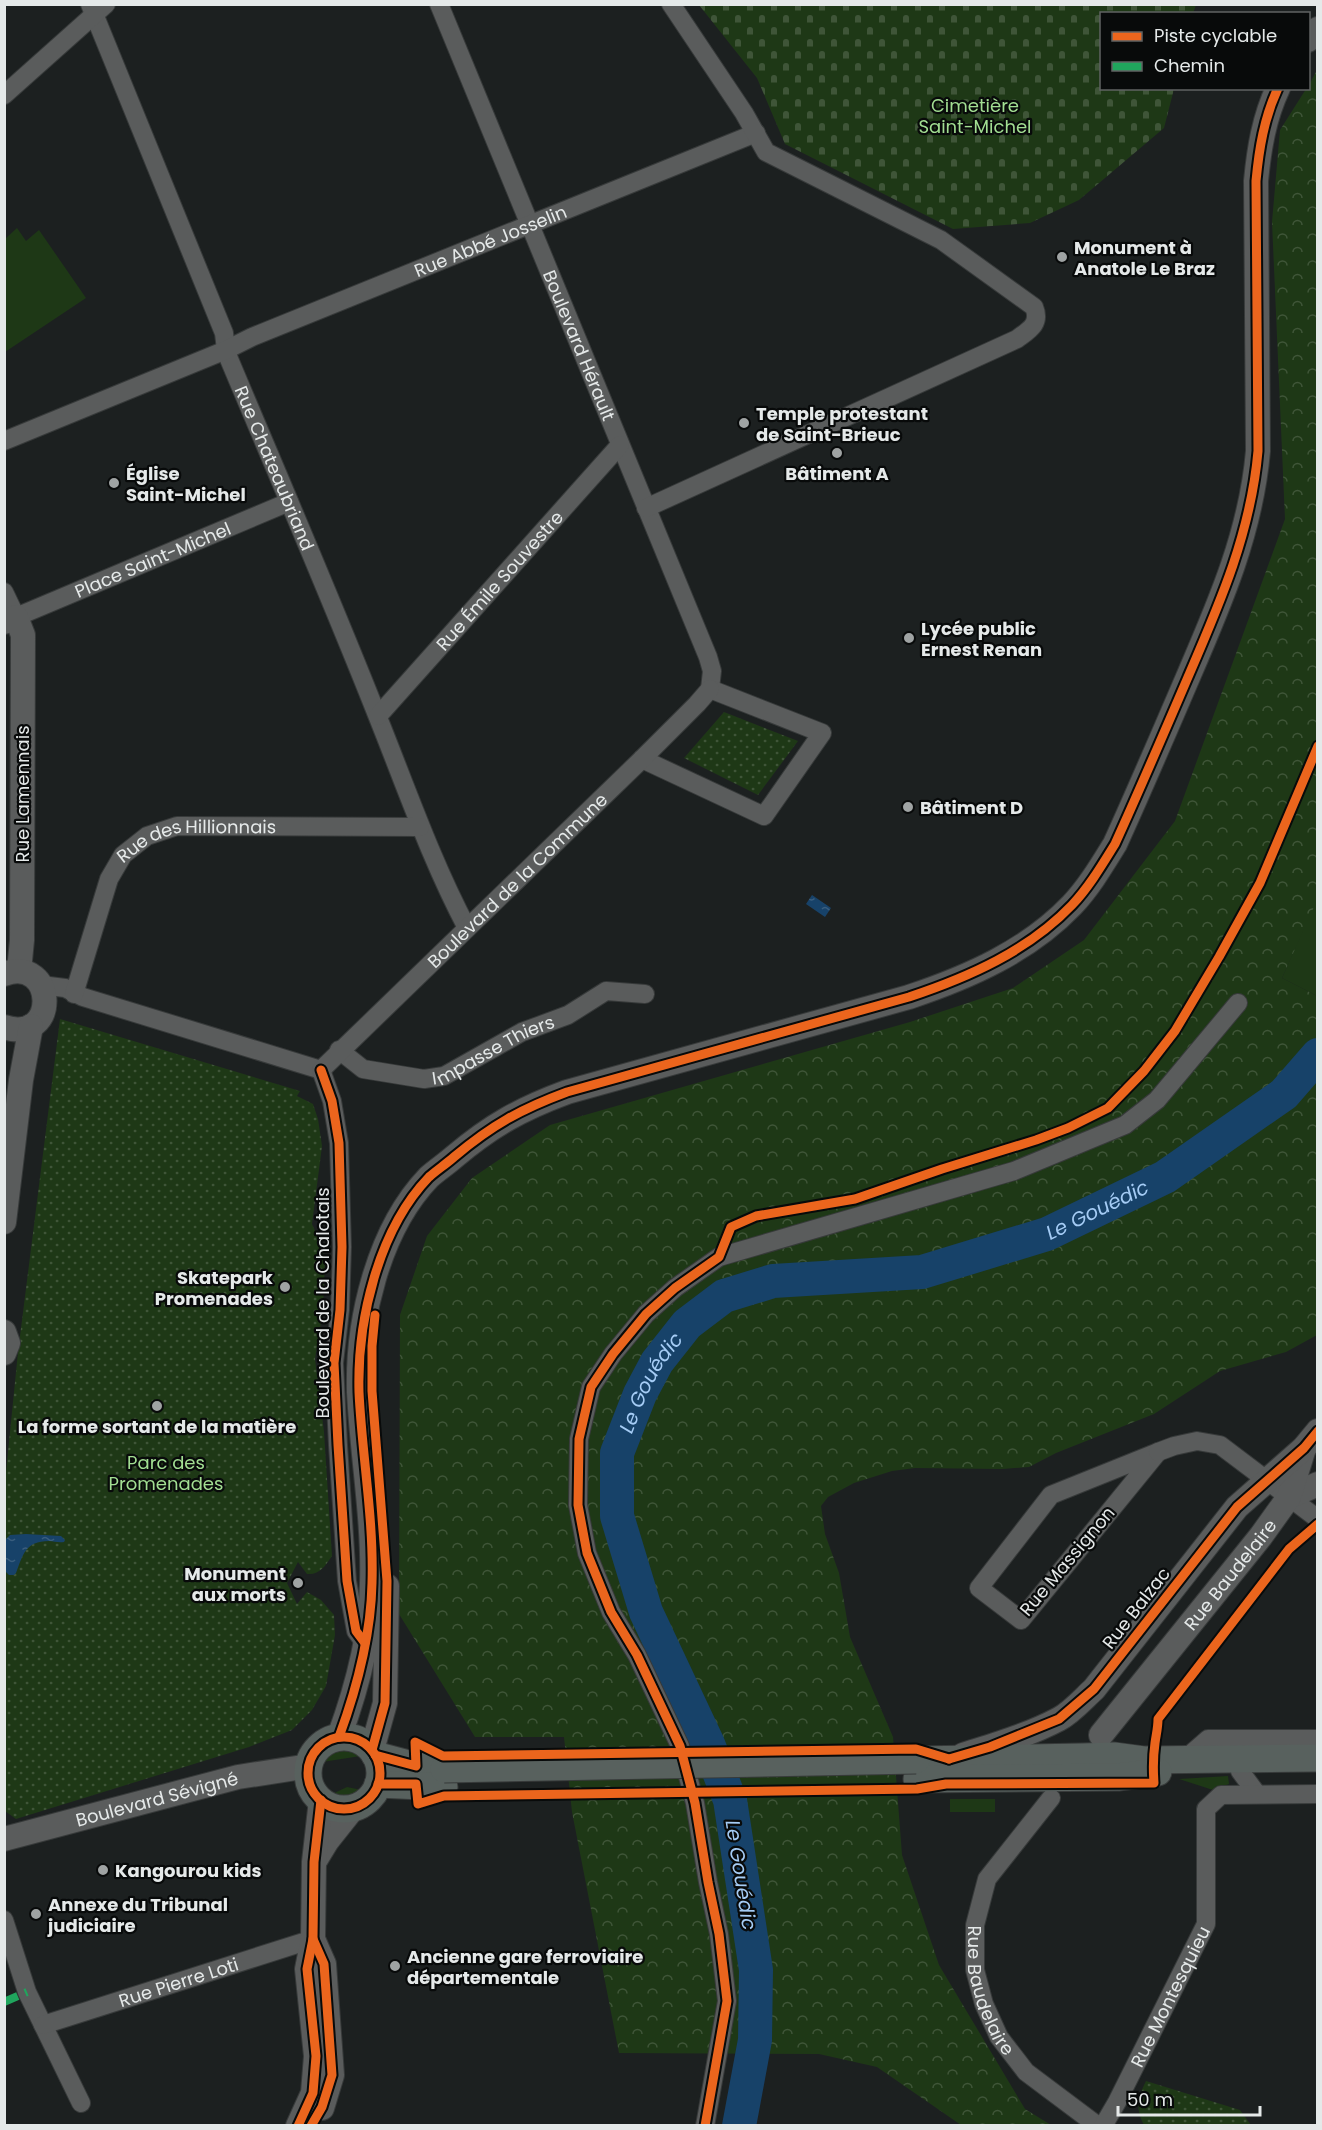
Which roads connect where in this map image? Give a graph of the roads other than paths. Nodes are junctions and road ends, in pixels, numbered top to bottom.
1 (440, 4) edge
2 (671, 4) edge
3 (97, 8) edge
4 (1277, 90) edge
5 (4, 95) edge
6 (756, 133) junction
7 (530, 224) junction
8 (226, 350) junction
9 (4, 441) edge
10 (620, 446) junction
11 (289, 502) junction
12 (646, 508) junction
13 (4, 592) edge
14 (10, 620) edge
15 (710, 689) junction
16 (378, 716) junction
17 (642, 759) junction
18 (420, 827) junction
19 (467, 928) junction
20 (12, 973) edge
21 (41, 985) junction
22 (74, 994) junction
23 (645, 994) dead end
24 (1238, 1003) dead end
25 (23, 1023) edge
26 (339, 1050) junction
27 (321, 1070) junction
28 (452, 1158) junction
29 (4, 1222) edge
30 (4, 1332) edge
31 (4, 1353) edge
32 (1311, 1440) edge
33 (1158, 1452) junction
34 (1267, 1480) junction
35 (1317, 1484) edge
36 (1289, 1497) junction
37 (1317, 1519) edge
38 (365, 1643) junction
39 (1101, 1735) dead end
40 (339, 1737) junction
41 (1317, 1739) edge
42 (373, 1752) junction
43 (1317, 1758) edge
44 (949, 1759) junction
45 (1185, 1759) junction
46 (309, 1766) junction
47 (916, 1770) junction
48 (1317, 1770) edge
49 (1240, 1771) junction
50 (444, 1778) junction
51 (378, 1784) junction
52 (1058, 1788) junction
53 (1257, 1794) junction
54 (1317, 1794) edge
55 (321, 1800) junction
56 (354, 1808) junction
57 (4, 1839) edge
58 (314, 1862) junction
59 (4, 1920) edge
60 (313, 1939) junction
61 (43, 2025) junction
62 (81, 2103) dead end
63 (298, 2126) edge
64 (311, 2126) edge
65 (705, 2126) edge
66 (1098, 2126) edge
67 (1103, 2126) edge

1 - 7 street, Boulevard Hérault
2 - 6 street
3 - 5 street
3 - 8 street, Rue Chateaubriand
4 - 28 main road
6 - 7 street, Rue Abbé Josselin
6 - 12 street
7 - 8 street, Rue Abbé Josselin
7 - 10 street, Boulevard Hérault
8 - 9 street
8 - 11 street, Rue Chateaubriand
10 - 12 street, Boulevard Hérault
10 - 16 street, Rue Émile Souvestre
11 - 14 street, Place Saint-Michel
11 - 16 street, Rue Chateaubriand
12 - 15 street, Boulevard Hérault
13 - 14 street
14 - 20 main road, Rue Lamennais
15 - 17 street, Boulevard de la Commune
15 - 17 street
16 - 18 street, Rue Chateaubriand
17 - 19 street, Boulevard de la Commune
18 - 19 street, Rue Chateaubriand
18 - 22 street, Rue des Hillionnais
19 - 26 street, Boulevard de la Commune
20 - 21 main road
21 - 22 street
21 - 25 main road
22 - 25 street
22 - 27 street
23 - 26 street, Impasse Thiers
24 - 65 street
25 - 29 main road
26 - 27 street, Boulevard de la Commune
27 - 38 street, Boulevard de la Chalotais
28 - 38 main road
28 - 42 main road
30 - 31 main road
32 - 34 main road, Rue Balzac
32 - 36 main road
33 - 33 street, Rue Massignon
33 - 34 street, Rue Massignon
34 - 36 street, Rue Massignon
34 - 44 main road, Rue Balzac
35 - 36 main road
36 - 37 street, Rue Massignon
36 - 39 main road, Rue Baudelaire
38 - 40 main road
40 - 42 main road
40 - 46 main road
41 - 45 street
42 - 50 main road
42 - 51 main road
43 - 45 main road
44 - 45 main road
44 - 47 main road
46 - 55 main road
46 - 57 main road, Boulevard Sévigné
47 - 50 main road, bridge
47 - 52 main road
48 - 49 main road
49 - 52 main road
49 - 53 street
50 - 51 main road
51 - 56 main road
52 - 66 street, Rue Baudelaire
53 - 54 street
53 - 67 street, Rue Montesquieu
55 - 56 main road
55 - 58 main road
56 - 58 main road
58 - 60 main road
59 - 61 street
60 - 61 street, Rue Pierre Loti
60 - 63 main road
60 - 64 main road
61 - 62 street

